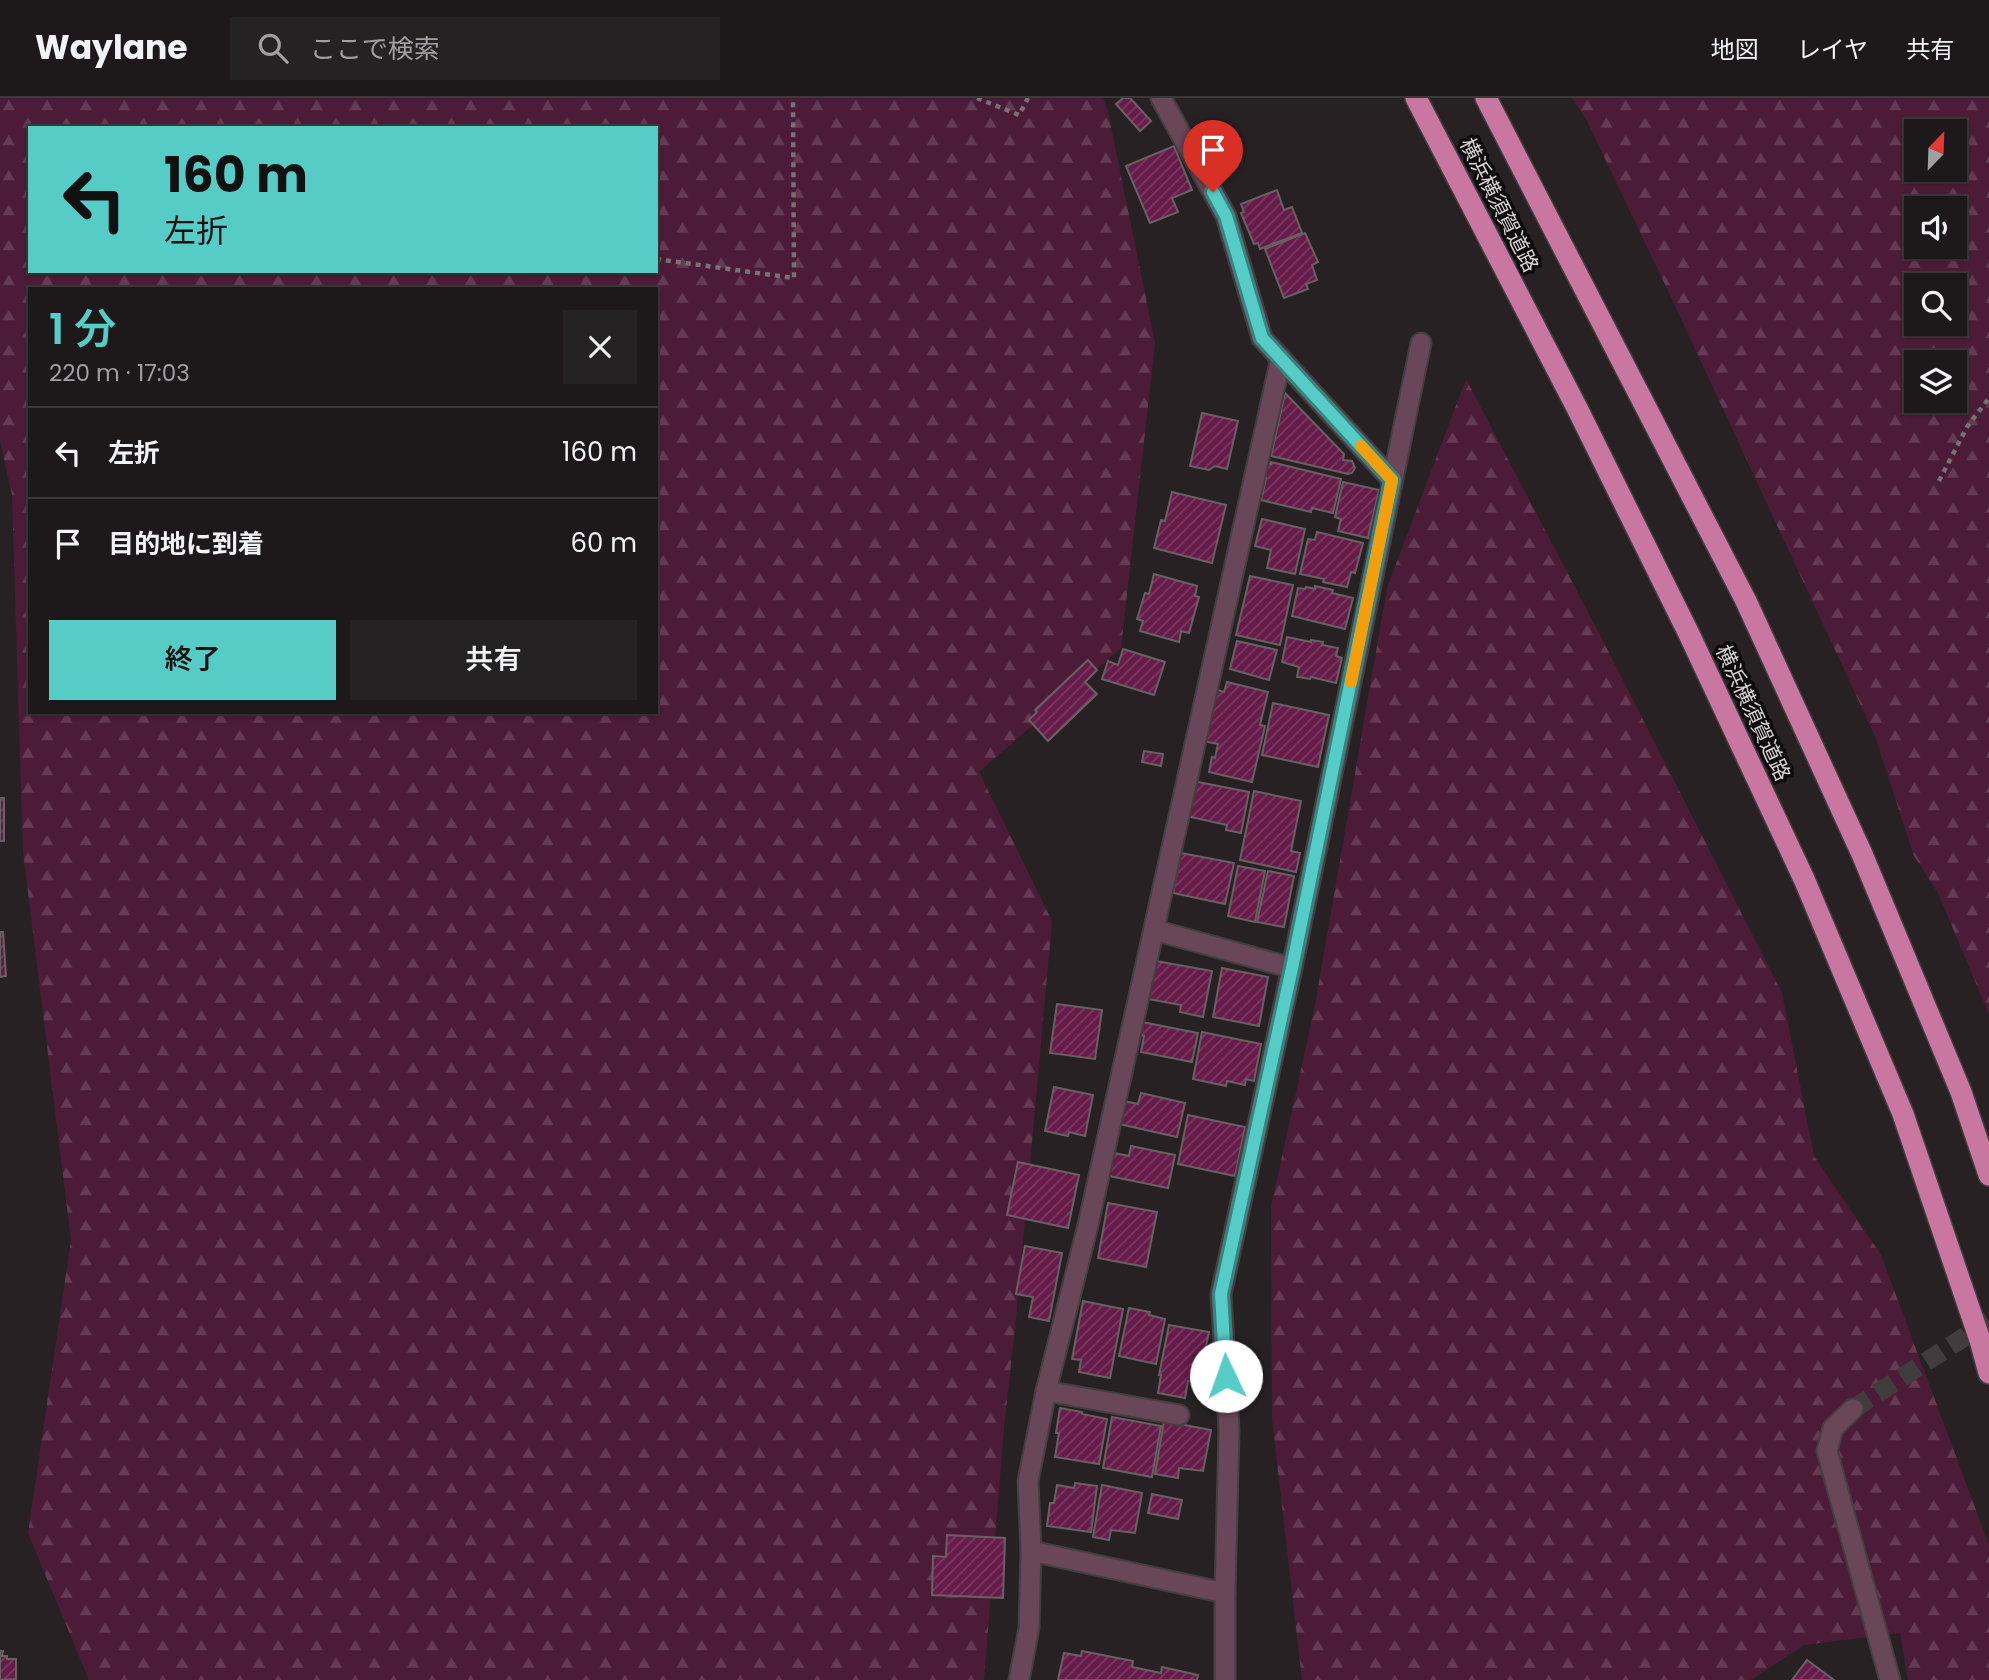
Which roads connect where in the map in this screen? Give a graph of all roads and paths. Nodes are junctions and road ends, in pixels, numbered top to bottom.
1 (793, 98) edge
2 (977, 98) edge
3 (1028, 98) edge
4 (1161, 98) edge
5 (1416, 98) edge
6 (1486, 98) edge
7 (658, 259) edge
8 (1421, 344) dead end
9 (1281, 358) junction
10 (1989, 398) edge
11 (1392, 480) junction
12 (1939, 481) dead end
13 (1154, 930) junction
14 (1292, 968) junction
15 (1989, 1175) edge
16 (1989, 1373) edge
17 (1046, 1391) junction
18 (1853, 1409) tunnel mouth
19 (1179, 1415) dead end
20 (1031, 1551) junction
21 (1225, 1593) junction
22 (1019, 1680) edge
23 (1225, 1680) edge
24 (1890, 1680) edge

1 - 7 path
2 - 3 path
4 - 9 street
5 - 16 highway, 横浜横須賀道路
6 - 15 highway, 横浜横須賀道路
8 - 11 street
9 - 11 street
9 - 13 street
10 - 12 path
11 - 14 street
13 - 14 street
13 - 17 street
14 - 21 street
17 - 19 street
17 - 20 street
18 - 24 street
20 - 21 street
20 - 22 street
21 - 23 street

